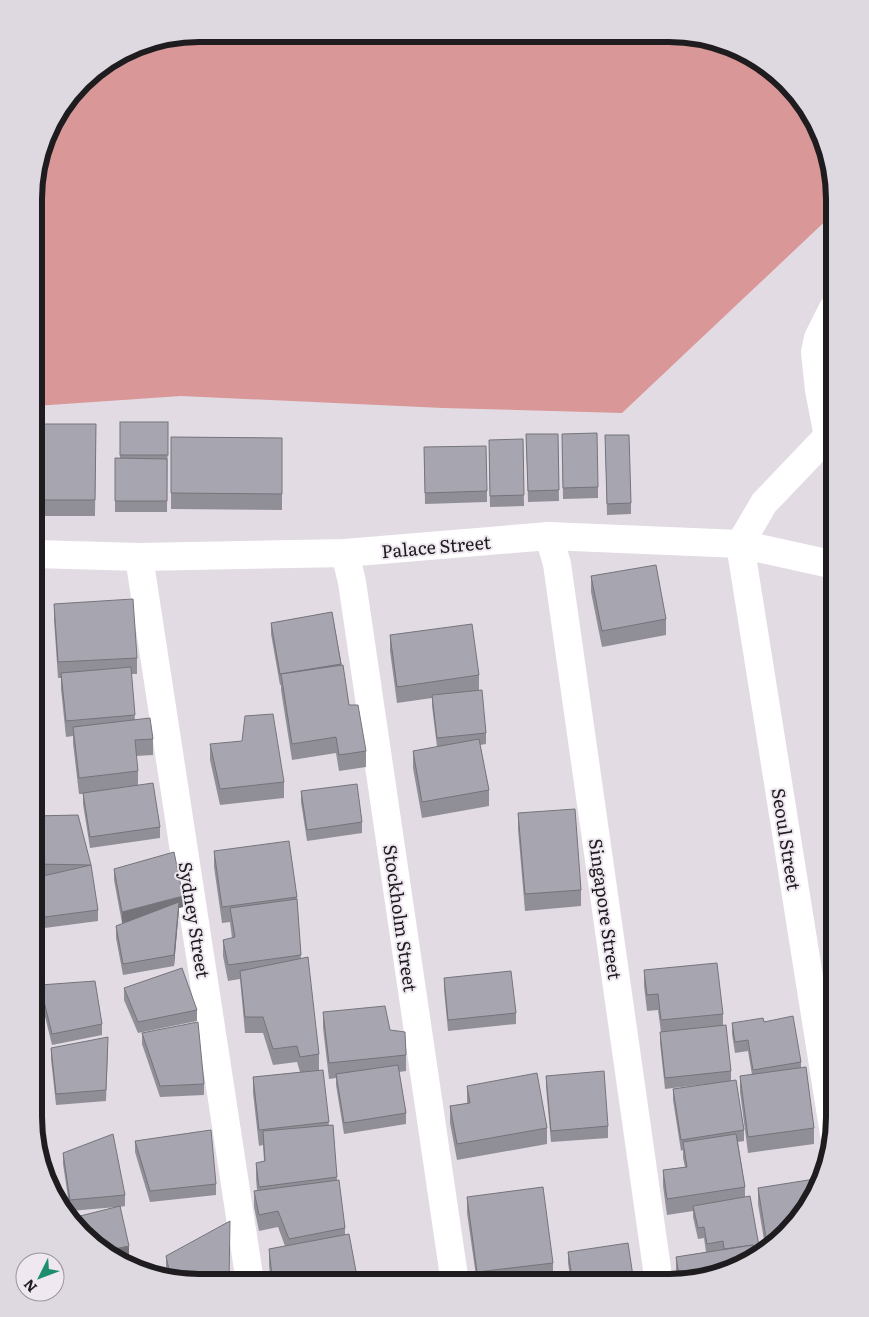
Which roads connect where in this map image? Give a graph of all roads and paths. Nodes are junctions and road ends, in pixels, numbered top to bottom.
1 (826, 322) edge
2 (826, 414) edge
3 (826, 440) edge
4 (549, 536) junction
5 (740, 544) junction
6 (345, 553) junction
7 (42, 554) edge
8 (140, 557) junction
9 (826, 563) edge
10 (826, 1084) edge
11 (249, 1274) edge
12 (454, 1274) edge
13 (658, 1274) edge

1 - 2 street
3 - 5 street
4 - 5 street, Palace Street
4 - 6 street, Palace Street
4 - 13 street, Singapore Street
5 - 9 street, Palace Street
5 - 10 street, Seoul Street
6 - 8 street, Palace Street
6 - 12 street, Stockholm Street
7 - 8 street, Palace Street
8 - 11 street, Sydney Street

